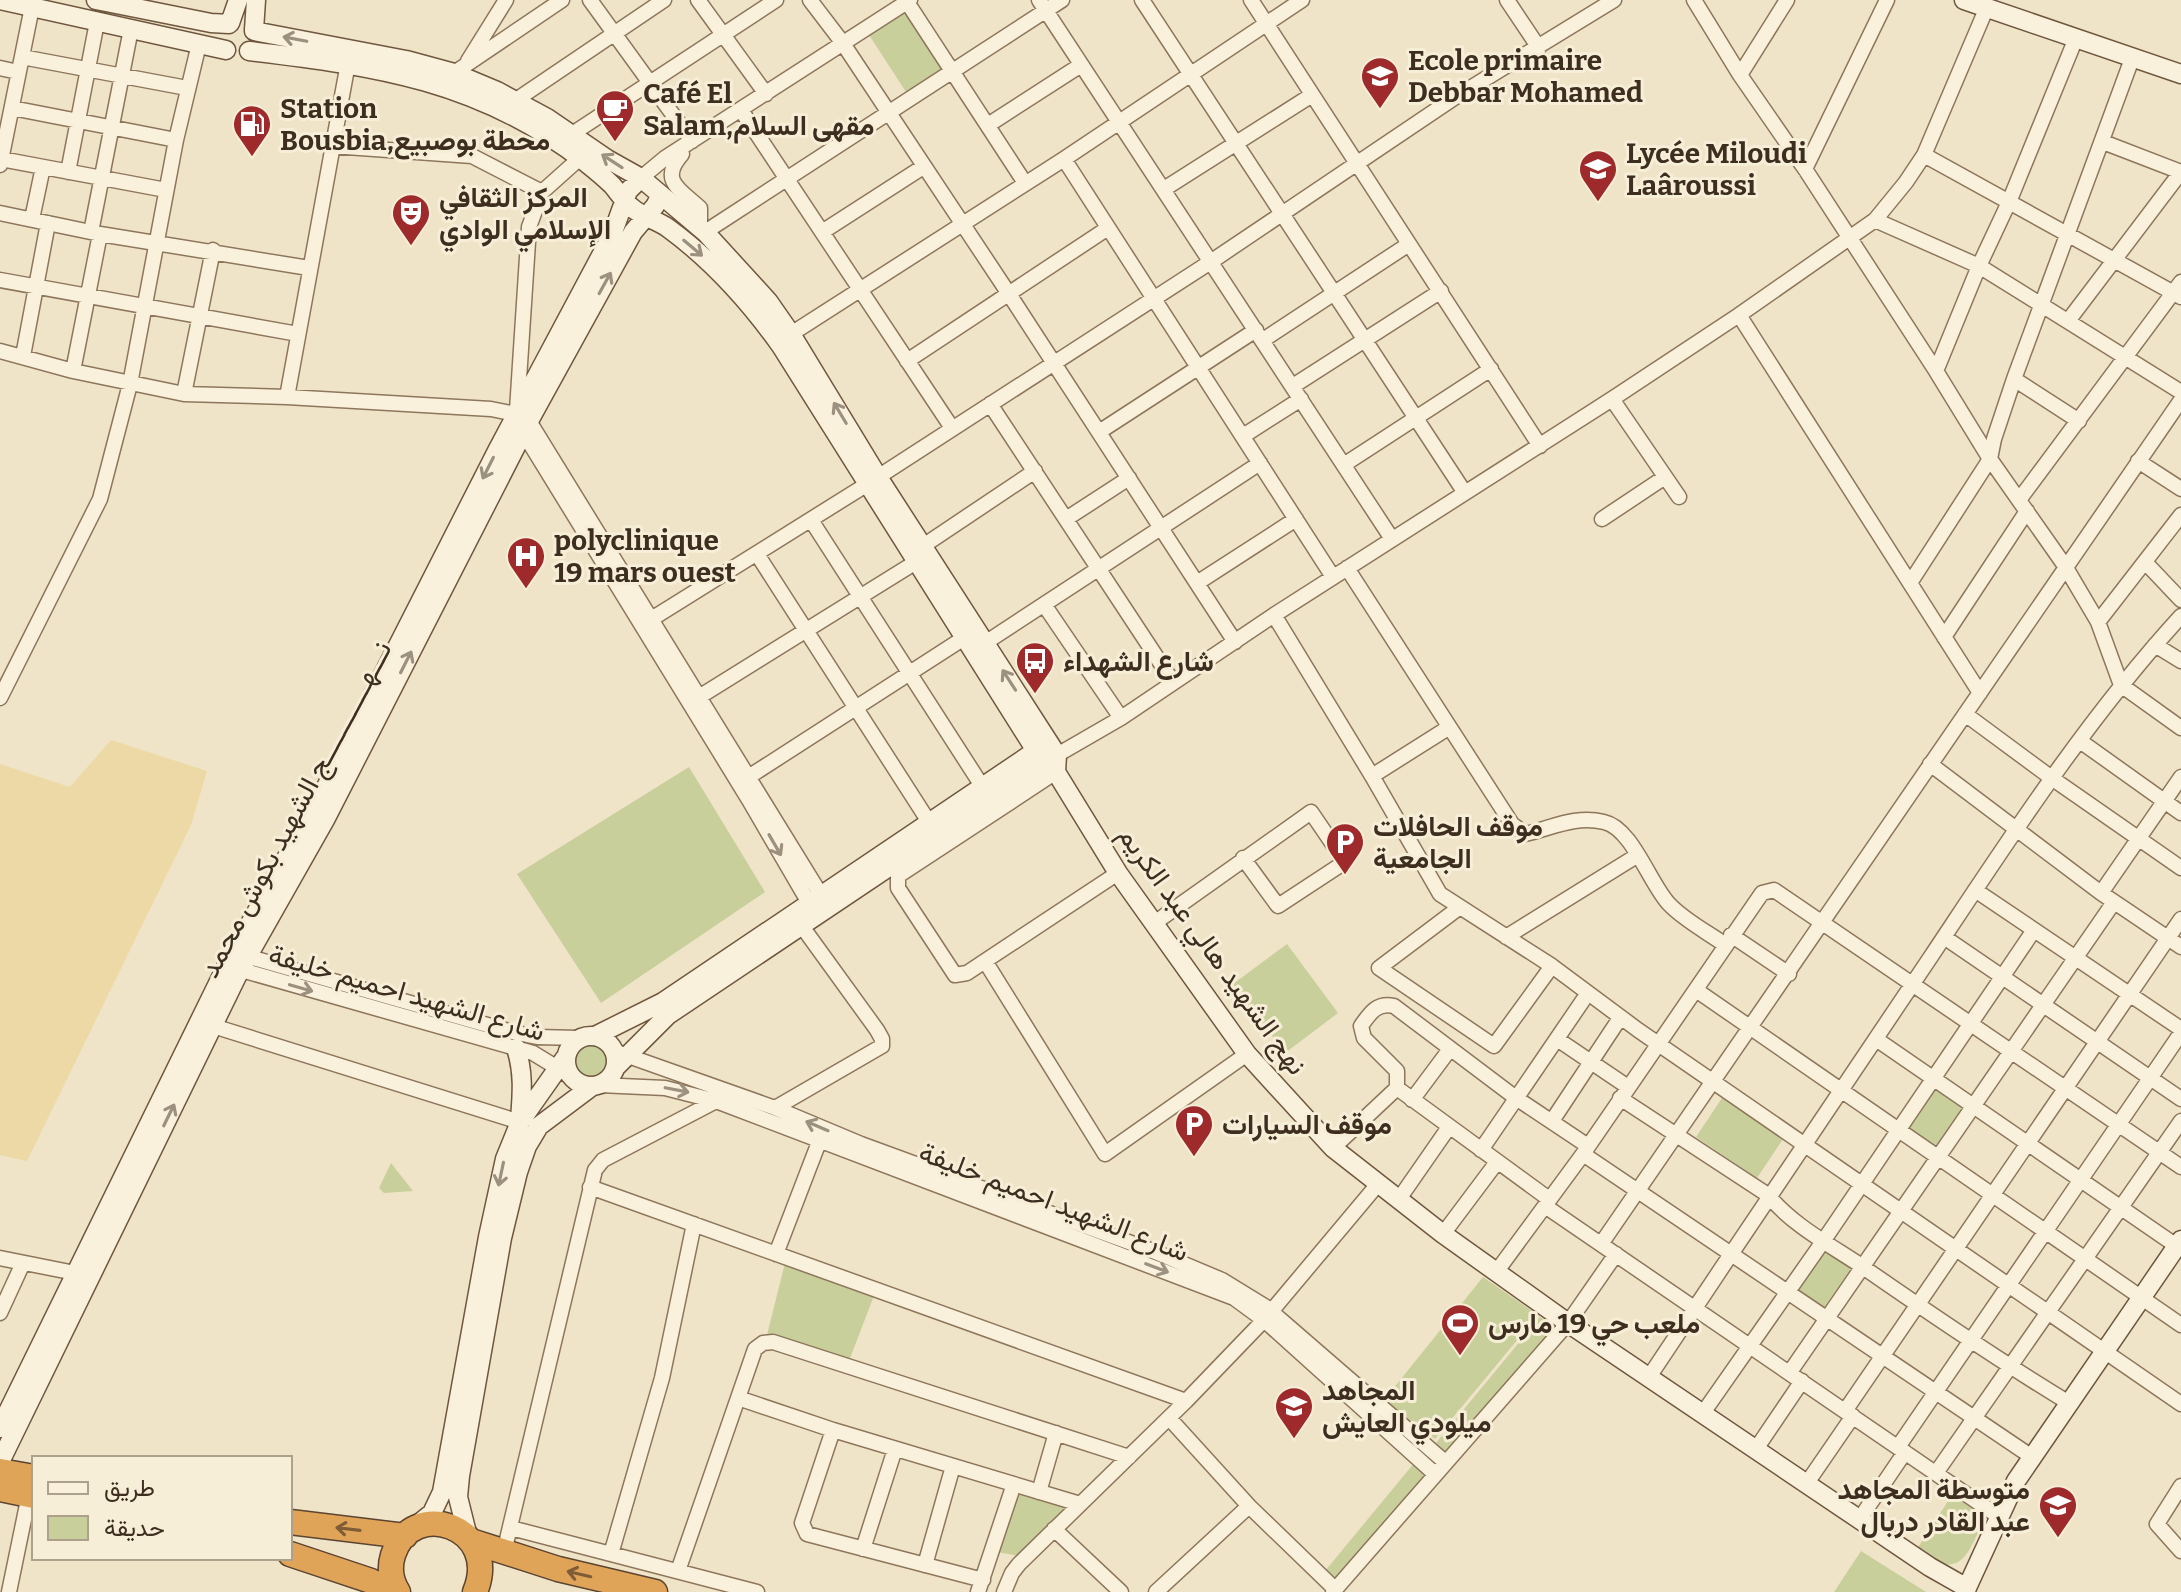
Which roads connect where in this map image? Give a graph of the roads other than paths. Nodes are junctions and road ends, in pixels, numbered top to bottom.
1 (0, 0) edge
2 (96, 0) edge
3 (238, 0) edge
4 (256, 0) edge
5 (506, 0) edge
6 (562, 0) edge
7 (590, 0) edge
8 (664, 0) edge
9 (698, 0) edge
10 (776, 0) edge
11 (810, 0) edge
12 (1062, 0) edge
13 (1142, 0) edge
14 (1251, 0) edge
15 (1302, 0) edge
16 (1507, 0) edge
17 (1614, 0) edge
18 (1694, 0) edge
19 (1787, 0) edge
20 (1887, 0) edge
21 (1964, 0) edge
22 (908, 1) edge
23 (1043, 5) edge
24 (1996, 6) edge
25 (32, 7) junction
26 (97, 22) junction
27 (1266, 23) junction
28 (230, 24) junction
29 (131, 29) junction
30 (254, 30) junction
31 (615, 33) junction
32 (722, 35) junction
33 (2076, 38) junction
34 (842, 42) junction
35 (199, 44) junction
36 (1539, 48) junction
37 (226, 50) junction
38 (249, 51) junction
39 (2133, 56) junction
40 (348, 63) junction
41 (20, 64) junction
42 (1081, 65) junction
43 (0, 68) edge
44 (87, 70) junction
45 (459, 70) junction
46 (953, 72) junction
47 (1189, 74) junction
48 (2181, 74) edge
49 (1740, 75) junction
50 (122, 76) junction
51 (649, 82) junction
52 (187, 88) junction
53 (766, 94) junction
54 (1312, 95) junction
55 (516, 100) junction
56 (12, 108) junction
57 (741, 110) junction
58 (886, 112) junction
59 (78, 121) junction
60 (1119, 122) junction
61 (988, 125) junction
62 (110, 128) junction
63 (3, 131) edge
64 (572, 134) junction
65 (176, 140) junction
66 (692, 141) junction
67 (2103, 142) junction
68 (1236, 144) junction
69 (332, 146) junction
70 (1924, 155) junction
71 (580, 158) junction
72 (1064, 159) junction
73 (1, 162) edge
74 (1355, 163) junction
75 (43, 167) junction
76 (923, 167) junction
77 (1805, 169) junction
78 (68, 172) junction
79 (2181, 172) edge
80 (101, 177) junction
81 (641, 178) junction
82 (787, 178) junction
83 (1025, 183) junction
84 (1164, 189) junction
85 (166, 190) junction
86 (542, 192) junction
87 (661, 195) junction
88 (626, 201) junction
89 (2009, 202) junction
90 (0, 213) edge
91 (1281, 213) junction
92 (646, 216) junction
93 (32, 219) junction
94 (1875, 220) junction
95 (48, 223) junction
96 (960, 223) junction
97 (1108, 228) junction
98 (702, 231) junction
99 (822, 232) junction
100 (96, 233) junction
101 (2069, 235) junction
102 (1849, 239) junction
103 (156, 242) junction
104 (1409, 244) junction
105 (213, 250) junction
106 (2114, 260) junction
107 (1212, 261) junction
108 (1979, 266) junction
109 (309, 268) junction
110 (0, 280) edge
111 (35, 287) junction
112 (860, 290) junction
113 (1441, 291) junction
114 (2179, 291) edge
115 (1333, 292) junction
116 (1009, 294) junction
117 (89, 296) junction
118 (1154, 298) junction
119 (2042, 305) junction
120 (144, 308) junction
121 (1739, 315) junction
122 (199, 316) junction
123 (2068, 321) junction
124 (298, 334) junction
125 (791, 334) junction
126 (1260, 335) junction
127 (1365, 340) junction
128 (0, 351) edge
129 (23, 356) junction
130 (2126, 358) junction
131 (907, 361) junction
132 (1053, 363) junction
133 (1198, 368) junction
134 (1491, 369) junction
135 (73, 371) junction
136 (1936, 371) junction
137 (2014, 379) junction
138 (130, 384) junction
139 (1293, 386) junction
140 (2181, 392) edge
141 (184, 394) junction
142 (287, 397) junction
143 (1301, 399) junction
144 (1612, 399) junction
145 (2181, 400) edge
146 (990, 404) junction
147 (1416, 419) junction
148 (2079, 421) junction
149 (520, 423) junction
150 (952, 428) junction
151 (1099, 432) junction
152 (1243, 436) junction
153 (1540, 446) junction
154 (1990, 459) junction
155 (2138, 461) junction
156 (1260, 463) junction
157 (1345, 464) junction
158 (1035, 471) junction
159 (1665, 477) junction
160 (1129, 478) junction
161 (872, 481) junction
162 (2181, 489) edge
163 (1465, 493) junction
164 (1679, 497) dead end
165 (2023, 506) junction
166 (2181, 515) edge
167 (1066, 519) junction
168 (1296, 519) junction
169 (1602, 519) dead end
170 (811, 520) junction
171 (1162, 529) junction
172 (1392, 539) junction
173 (757, 554) junction
174 (920, 554) junction
175 (2145, 562) junction
176 (2065, 566) junction
177 (1347, 568) junction
178 (1100, 569) junction
179 (1333, 577) junction
180 (1197, 583) junction
181 (1910, 583) junction
182 (860, 598) junction
183 (2181, 600) edge
184 (1045, 606) junction
185 (1274, 615) junction
186 (2181, 616) edge
187 (2098, 622) junction
188 (645, 623) junction
189 (807, 631) junction
190 (1944, 637) junction
191 (964, 638) junction
192 (1235, 642) junction
193 (985, 643) junction
194 (2155, 645) junction
195 (2181, 661) edge
196 (908, 674) junction
197 (1173, 682) junction
198 (2121, 685) junction
199 (1980, 693) junction
200 (699, 697) junction
201 (0, 698) edge
202 (857, 707) junction
203 (1965, 714) junction
204 (1121, 718) junction
205 (2181, 727) edge
206 (1448, 728) junction
207 (2080, 741) junction
208 (1052, 754) junction
209 (1930, 764) junction
210 (750, 776) junction
211 (1372, 776) junction
212 (2181, 777) edge
213 (2053, 779) junction
214 (982, 786) junction
215 (2164, 803) junction
216 (2181, 813) edge
217 (929, 822) junction
218 (2017, 829) junction
219 (2138, 838) junction
220 (1638, 855) junction
221 (1243, 858) junction
222 (2181, 868) edge
223 (1118, 873) junction
224 (1975, 890) junction
225 (2108, 897) junction
226 (815, 899) junction
227 (1460, 907) junction
228 (2181, 919) edge
229 (1823, 921) junction
230 (1153, 924) junction
231 (801, 925) junction
232 (2034, 930) junction
233 (1506, 937) junction
234 (1944, 937) junction
235 (2167, 938) junction
236 (1728, 940) junction
237 (2181, 947) edge
238 (2076, 958) junction
239 (237, 961) junction
240 (985, 961) junction
241 (1552, 966) junction
242 (1789, 974) junction
243 (2001, 976) junction
244 (1912, 985) junction
245 (1696, 990) junction
246 (1588, 993) junction
247 (2128, 994) junction
248 (2043, 1004) junction
249 (1620, 1018) junction
250 (1969, 1023) junction
251 (213, 1026) junction
252 (1752, 1028) junction
253 (2181, 1031) edge
254 (587, 1037) junction
255 (1557, 1039) junction
256 (1876, 1039) junction
257 (2097, 1041) junction
258 (1658, 1044) junction
259 (516, 1048) junction
260 (1450, 1049) junction
261 (2012, 1052) junction
262 (1247, 1054) junction
263 (619, 1058) junction
264 (1592, 1062) junction
265 (564, 1067) junction
266 (1934, 1077) junction
267 (2151, 1077) junction
268 (1715, 1082) junction
269 (595, 1086) junction
270 (1397, 1088) junction
271 (2065, 1088) junction
272 (1841, 1091) junction
273 (1624, 1093) junction
274 (1516, 1098) junction
275 (2181, 1099) edge
276 (1412, 1100) junction
277 (716, 1101) junction
278 (1974, 1106) junction
279 (775, 1108) junction
280 (1552, 1121) junction
281 (2181, 1121) edge
282 (520, 1122) junction
283 (2119, 1124) junction
284 (1449, 1127) junction
285 (1898, 1130) junction
286 (1677, 1136) junction
287 (819, 1142) junction
288 (2028, 1143) junction
289 (1805, 1145) junction
290 (1333, 1148) junction
291 (1481, 1150) junction
292 (1586, 1150) junction
293 (2159, 1152) junction
294 (1939, 1158) junction
295 (1497, 1162) junction
296 (2181, 1167) edge
297 (2081, 1179) junction
298 (1378, 1184) junction
299 (1860, 1184) junction
300 (590, 1187) junction
301 (1639, 1191) junction
302 (1768, 1195) junction
303 (1992, 1196) junction
304 (1399, 1199) junction
305 (1547, 1202) junction
306 (2121, 1206) junction
307 (1901, 1212) junction
308 (694, 1224) junction
309 (2046, 1231) junction
310 (1443, 1234) junction
311 (1824, 1240) junction
312 (1601, 1244) junction
313 (2180, 1245) edge
314 (1955, 1249) junction
315 (1730, 1253) junction
316 (776, 1254) junction
317 (1616, 1254) junction
318 (0, 1258) edge
319 (2084, 1258) junction
320 (23, 1263) junction
321 (1863, 1267) junction
322 (1497, 1271) junction
323 (75, 1273) junction
324 (2008, 1285) junction
325 (1788, 1292) junction
326 (2141, 1297) junction
327 (1918, 1304) junction
328 (1695, 1308) junction
329 (0, 1313) edge
330 (2047, 1313) junction
331 (1267, 1315) junction
332 (1828, 1320) junction
333 (1568, 1323) junction
334 (2181, 1325) edge
335 (1970, 1340) junction
336 (1750, 1346) junction
337 (2104, 1351) junction
338 (1883, 1356) junction
339 (2008, 1367) junction
340 (1796, 1376) junction
341 (1649, 1377) junction
342 (1935, 1393) junction
343 (738, 1398) junction
344 (1186, 1401) junction
345 (2069, 1403) junction
346 (2181, 1404) edge
347 (1703, 1413) junction
348 (1849, 1414) junction
349 (1169, 1418) junction
350 (1973, 1419) junction
351 (0, 1428) edge
352 (833, 1430) junction
353 (1056, 1433) junction
354 (895, 1449) junction
355 (1756, 1449) junction
356 (1902, 1450) junction
357 (1129, 1457) junction
358 (2032, 1457) junction
359 (0, 1462) edge
360 (953, 1466) junction
361 (1440, 1468) junction
362 (0, 1471) edge
363 (1936, 1473) junction
364 (1807, 1483) junction
365 (1014, 1484) junction
366 (2181, 1486) edge
367 (0, 1489) edge
368 (32, 1490) edge
369 (1039, 1492) junction
370 (1080, 1504) junction
371 (1249, 1506) junction
372 (1998, 1516) junction
373 (1859, 1520) junction
374 (292, 1522) edge
375 (511, 1528) junction
376 (1054, 1529) junction
377 (407, 1534) junction
378 (470, 1539) junction
379 (2178, 1541) edge
380 (863, 1549) junction
381 (504, 1552) junction
382 (611, 1554) junction
383 (292, 1555) edge
384 (925, 1565) junction
385 (678, 1571) junction
386 (980, 1586) edge
387 (1966, 1590) edge
388 (1334, 1591) edge
389 (9, 1592) edge
390 (391, 1592) edge
391 (398, 1592) edge
392 (475, 1592) edge
393 (655, 1592) edge
394 (757, 1592) edge
395 (1004, 1592) edge
396 (1121, 1592) edge
397 (1156, 1592) edge

1 - 25 main road
2 - 28 main road
3 - 28 main road
4 - 30 main road
5 - 45 street
6 - 45 street
7 - 31 street
8 - 31 street
9 - 32 street
10 - 32 street
11 - 34 street
12 - 23 street
13 - 47 street
14 - 27 street
15 - 27 street
16 - 36 street
17 - 36 street
18 - 49 street
19 - 49 street
20 - 77 street
21 - 24 main road
22 - 34 street
22 - 46 street
23 - 42 street
23 - 46 street
24 - 33 main road
24 - 70 street
25 - 26 main road
25 - 41 street
26 - 29 main road
26 - 44 street
27 - 47 street
27 - 54 street
28 - 30 main road
28 - 37 main road
29 - 35 main road
29 - 50 street
30 - 38 main road
45 -> 30 main road
31 - 51 street
31 - 55 street
32 - 51 street
32 - 53 street
33 - 39 main road
33 - 89 street
34 - 53 street
34 - 58 street
35 - 37 main road
35 - 52 street
36 - 74 street
37 - 38 main road
38 - 40 main road
39 - 48 main road
39 - 67 street
40 - 69 street
40 - 71 main road
41 - 43 street
41 - 44 street
41 - 56 street
42 - 60 street
42 - 61 street
44 - 50 street
44 - 59 street
45 - 55 main road
46 - 58 street
46 - 61 street
47 - 60 street
47 - 68 street
49 - 77 street
50 - 52 street
50 - 62 street
51 - 64 street
51 - 66 street
52 - 65 street
53 - 57 street
54 - 68 street
54 - 74 street
55 - 64 main road
56 - 59 street
56 - 63 street
57 - 66 street
57 - 82 street
58 - 76 street
58 - 82 street
59 - 62 street
59 - 78 street
60 - 72 street
60 - 84 street
61 - 83 street
62 - 65 street
62 - 80 street
63 - 73 street
81 -> 64 main road
65 - 85 street
66 - 81 street
66 - 98 street
67 - 79 street
67 - 101 street
68 - 84 street
68 - 91 street
69 - 86 street
69 - 109 street
70 - 89 street
70 - 94 street
71 - 86 street
71 - 88 main road
72 - 83 street
72 - 97 street
73 - 75 street
74 - 91 street
74 - 104 street
75 - 78 street
75 - 93 street
76 - 96 street
76 - 99 street
77 - 102 street
78 - 80 street
79 - 106 street
80 - 85 street
80 - 100 street
81 - 87 main road
81 - 88 main road, نـــهـــــــــــج الشهيد بكوش محمد
82 - 98 street
82 - 99 street
83 - 96 street
84 - 107 street
85 - 103 street
86 - 149 street
87 - 92 main road, نـــهـــــــــــج الشهيد بكوش محمد
87 - 98 main road
88 - 92 main road
88 - 149 main road, نـــهـــــــــــج الشهيد بكوش محمد
89 - 101 street
89 - 108 street
90 - 93 street
91 - 107 street
91 - 115 street
149 -> 92 main road, نـــهـــــــــــج الشهيد بكوش محمد
92 -> 161 main road
93 - 95 street
94 - 102 street
94 - 108 street
95 - 100 street
95 - 111 street
96 - 112 street
96 - 116 street
97 - 116 street
97 - 118 street
98 - 125 main road
99 - 112 street
100 - 103 street
100 - 117 street
101 - 106 street
101 - 119 street
102 - 121 street
102 - 136 street
103 - 105 street
103 - 120 street
104 - 113 street
104 - 115 street
105 - 109 street
105 - 122 street
106 - 114 street
106 - 123 street
107 - 118 street
107 - 126 street
108 - 119 street
108 - 136 street
109 - 124 street
110 - 111 street
111 - 117 street
111 - 129 street
112 - 125 street
112 - 131 street
113 - 127 street
113 - 134 street
114 - 130 street
115 - 126 street
115 - 127 street
116 - 131 street
116 - 132 street
117 - 120 street
117 - 135 street
118 - 132 street
118 - 133 street
119 - 123 street
119 - 137 street
120 - 122 street
120 - 138 street
121 - 144 street
121 - 181 street
122 - 124 street
122 - 141 street
123 - 130 street
124 - 142 street
161 -> 125 main road
126 - 133 street
126 - 139 street
127 - 139 street
127 - 147 street
128 - 129 street
129 - 135 street
130 - 140 street
130 - 148 street
131 - 150 street
132 - 146 street
132 - 151 street
133 - 151 street
133 - 152 street
134 - 147 street
134 - 153 street
135 - 138 street
136 - 154 street
137 - 148 street
137 - 154 street
138 - 141 street
138 - 201 street
139 - 143 street
141 - 142 street
142 - 149 street
143 - 152 street
143 - 157 street
144 - 153 street
144 - 159 street
145 - 155 street
146 - 150 street
146 - 158 street
147 - 157 street
147 - 163 street
148 - 165 street
149 - 188 street
149 - 239 main road, نـــهـــــــــــج الشهيد بكوش محمد
150 - 161 street
151 - 160 street
152 - 156 street
153 - 163 street
154 - 165 street
154 - 181 street
155 - 162 street
155 - 176 street
156 - 168 street
156 - 171 street
157 - 172 street
158 - 167 street
158 - 174 street
159 - 164 street
159 - 169 street
160 - 167 street
160 - 171 street
161 - 170 street
161 - 174 main road
163 - 172 street
165 - 176 street
165 - 190 street
166 - 175 street
167 - 178 street
168 - 179 street
168 - 180 street
170 - 173 street
170 - 182 street
171 - 178 street
171 - 180 street
172 - 177 street
173 - 188 street
173 - 189 street
174 - 182 street
174 - 191 main road
174 - 193 main road
175 - 183 street
175 - 187 street
176 - 187 street
176 - 199 street
177 - 179 street
177 - 206 street
178 - 184 street
178 - 197 street
179 - 185 street
180 - 192 street
181 - 190 street
182 - 189 street
182 - 196 street
184 - 193 street
184 - 204 street
185 - 192 street
185 - 211 street
186 - 194 street
187 - 198 street
188 - 200 street
188 -> 226 street
189 - 200 street
189 - 202 street
190 - 199 street
191 - 196 street
191 - 208 main road
192 - 197 street
208 -> 193 main road
194 - 195 street
194 - 198 street
196 - 202 street
196 - 214 street
197 - 204 street
198 - 205 street
198 - 207 street
199 - 203 street
200 - 210 street
202 - 210 street
202 - 217 street
203 - 209 street
203 - 213 street
204 - 208 street
206 - 211 street
206 - 220 street
207 - 213 street
207 - 215 street
208 - 214 main road
208 - 223 main road, نهج الشهيد هالي عبد الكريم
208 - 231 main road
208 - 240 street
209 - 218 street
209 - 229 street
210 - 226 street
211 - 227 street
212 - 215 street
213 - 218 street
213 - 219 street
214 - 217 main road
215 - 216 street
215 - 219 street
217 - 226 main road
218 - 224 street
218 - 225 street
219 - 222 street
219 - 225 street
220 - 233 street
220 - 236 street
221 - 221 street
221 - 230 street
223 - 230 main road, نهج الشهيد هالي عبد الكريم
223 - 240 street
224 - 232 street
224 - 234 street
225 - 235 street
225 - 238 street
226 - 254 main road
227 - 233 street
227 - 241 street
228 - 235 street
229 - 236 street
229 - 242 street
229 - 244 street
230 - 262 main road, نهج الشهيد هالي عبد الكريم
231 - 263 main road
231 - 279 street
232 - 238 street
232 - 243 street
233 - 241 street
234 - 243 street
234 - 244 street
235 - 237 street
235 - 247 street
236 - 242 street
236 - 245 street
238 - 247 street
238 - 248 street
239 - 251 main road, نـــهـــــــــــج الشهيد بكوش محمد
239 - 254 street, شارع الشهيد احميم خليفة
239 -> 259 street, شارع الشهيد احميم خليفة
239 - 323 main road, نـــهـــــــــــج الشهيد بكوش محمد
240 - 262 street
241 - 246 street
242 - 252 street
243 - 248 street
243 - 250 street
244 - 250 street
244 - 256 street
245 - 252 street
245 - 258 street
246 - 249 street
246 - 255 street
247 - 253 street
247 - 257 street
248 - 257 street
248 - 261 street
249 - 258 street
249 - 264 street
250 - 261 street
250 - 266 street
251 - 282 street
359 -> 251 main road, نـــهـــــــــــج الشهيد بكوش محمد
252 - 268 street
252 - 272 street
253 - 267 street
254 - 263 main road
254 - 265 main road
255 - 264 street
255 - 274 street
256 - 266 street
256 - 272 street
257 - 267 street
257 - 271 street
258 - 268 street
258 - 273 street
259 - 265 street, شارع الشهيد احميم خليفة
259 - 282 main road
260 - 270 street
260 - 274 street
260 - 276 street
261 - 271 street
261 - 278 street
262 - 290 main road, نهج الشهيد هالي عبد الكريم
263 - 269 main road
263 - 279 street, شارع الشهيد احميم خليفة
264 - 273 street
264 - 280 street
265 - 269 main road
265 - 282 main road
266 - 278 street
266 - 285 street
267 - 275 street
267 - 283 street
268 - 286 street
268 - 289 street
269 -> 277 street, شارع الشهيد احميم خليفة
269 - 378 main road
270 - 276 street
270 - 290 street
271 - 283 street
271 - 288 street
272 - 285 street
272 - 289 street
273 - 286 street
273 - 292 street
274 - 280 street
274 - 291 street
276 - 284 street
277 - 287 street, شارع الشهيد احميم خليفة
277 - 300 street
278 - 288 street
278 - 294 street
331 -> 279 street, شارع الشهيد احميم خليفة
280 - 292 street
281 - 293 street
282 -> 377 main road
283 - 293 street
283 - 297 street
284 - 291 street
284 - 304 street
285 - 294 street
285 - 299 street
286 - 301 street
286 - 302 street
287 - 316 street
287 -> 331 street, شارع الشهيد احميم خليفة
288 - 297 street
288 - 303 street
289 - 299 street
289 - 302 street
290 - 298 main road, نهج الشهيد هالي عبد الكريم
291 - 295 street
292 - 301 street
292 - 305 street
293 - 296 street
293 - 306 street
294 - 303 street
294 - 307 street
295 - 305 street
295 - 310 street
297 - 306 street
297 - 309 street
298 - 304 main road, نهج الشهيد هالي عبد الكريم
298 - 331 street
299 - 307 street
299 - 311 street
300 - 308 street
300 - 375 street
301 - 312 street
301 - 315 street
302 - 311 street
302 - 315 street
303 - 309 street
303 - 314 street
304 - 310 main road, نهج الشهيد هالي عبد الكريم
305 - 312 street
305 - 322 street
306 - 313 street
306 - 319 street
307 - 314 street
307 - 321 street
308 - 316 street
308 - 382 street
309 - 319 street
309 - 324 street
310 - 322 main road, نهج الشهيد هالي عبد الكريم
311 - 321 street
311 - 325 street
312 - 317 street
313 - 326 main road
314 - 324 street
314 - 327 street
315 - 325 street
315 - 328 street
316 - 344 street
317 - 328 street
317 - 333 street
318 - 320 street
319 - 326 street
319 - 330 street
320 - 323 street
320 - 329 street
321 - 327 street
321 - 332 street
322 - 333 main road, نهج الشهيد هالي عبد الكريم
323 - 351 main road, نـــهـــــــــــج الشهيد بكوش محمد
324 - 330 street
324 - 335 street
325 - 332 street
325 - 336 street
326 - 334 street
326 - 337 main road
327 - 335 street
327 - 338 street
328 - 336 street
328 - 341 street
330 - 337 street
330 - 339 street
331 - 344 street
331 - 361 street, شارع الشهيد احميم خليفة
332 - 338 street
332 - 340 street
333 - 341 main road, نهج الشهيد هالي عبد الكريم
333 - 361 street
335 - 339 street
335 - 342 street
336 - 340 street
336 - 347 street
337 - 345 main road
337 - 346 street
338 - 342 street
338 - 348 street
339 - 345 street
339 - 350 street
340 - 348 street
340 - 355 street
341 - 347 main road, نهج الشهيد هالي عبد الكريم
342 - 350 street
342 - 356 street
343 - 352 street
343 - 353 street
343 - 385 street
344 - 349 street
345 - 358 main road
347 - 355 main road, نهج الشهيد هالي عبد الكريم
348 - 356 street
348 - 364 street
349 - 357 street
349 - 371 street
350 - 358 street
350 - 363 street
352 - 354 street
352 - 380 street
353 - 357 street
353 - 369 street
354 - 360 street
354 - 380 street
355 - 364 main road, نهج الشهيد هالي عبد الكريم
356 - 363 street
356 - 373 street
357 - 370 street
358 - 372 main road
360 - 365 street
360 - 384 street
361 - 388 street
362 - 368 highway
363 - 372 street
364 - 373 main road, نهج الشهيد هالي عبد الكريم
365 - 369 street
365 - 386 street
366 - 379 street
367 - 368 highway
368 - 389 street
369 - 370 street
370 - 376 street
371 - 388 street
371 - 397 street
372 - 387 main road
373 - 387 main road, نهج الشهيد هالي عبد الكريم
377 -> 374 highway
375 - 381 street
375 - 382 street
376 - 395 street
376 - 396 street
377 - 378 highway
377 - 391 highway
378 - 381 highway
378 - 392 highway
380 - 384 street
393 -> 381 highway
382 - 385 street
383 - 390 highway
384 - 386 street
385 - 394 street

